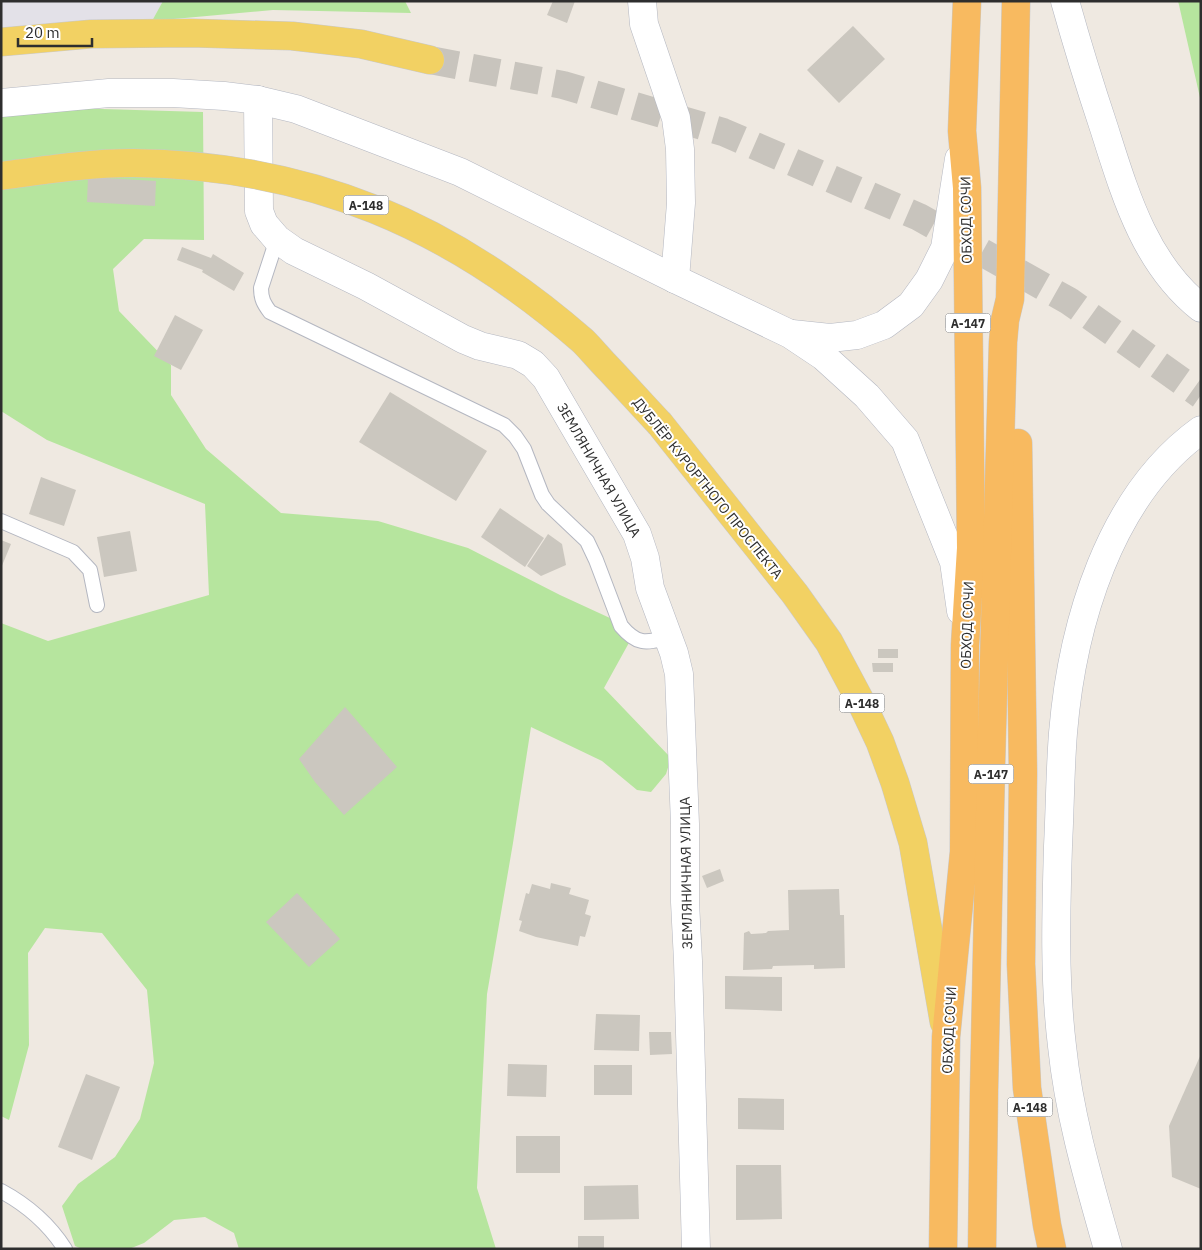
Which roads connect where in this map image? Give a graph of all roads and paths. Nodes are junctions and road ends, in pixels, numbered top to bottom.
1 (967, 1) edge
2 (1016, 1) edge
3 (1064, 1) edge
4 (643, 13) edge
5 (1, 42) edge
6 (430, 60) tunnel mouth
7 (258, 100) junction
8 (1, 104) edge
9 (962, 131) junction
10 (1, 176) edge
11 (277, 239) junction
12 (675, 279) junction
13 (1010, 299) junction
14 (1201, 308) edge
15 (790, 334) junction
16 (1201, 430) edge
17 (1, 520) edge
18 (97, 605) dead end
19 (667, 638) junction
20 (965, 645) junction
21 (1021, 964) joint
22 (946, 1037) junction
23 (1, 1191) edge
24 (65, 1249) edge
25 (696, 1249) edge
26 (944, 1249) edge
27 (982, 1249) edge
28 (1052, 1249) edge
29 (1108, 1249) edge

1 - 9 highway, ОБХОД СОЧИ / А-147
2 - 13 highway, А-147
3 - 14 street
4 - 12 street
5 - 6 main road
7 - 8 street
7 - 11 street, ЗЕМЛЯНИЧНАЯ УЛИЦА
7 - 12 street
9 - 15 street, А-147
9 - 20 highway, ОБХОД СОЧИ / А-147
10 - 22 main road, ДУБЛЁР КУРОРТНОГО ПРОСПЕКТА / А-148, bridge
11 - 19 street, ЗЕМЛЯНИЧНАЯ УЛИЦА
11 - 19 lane
12 - 15 street
13 - 21 highway, А-147
13 - 27 highway, А-147
15 - 20 street, А-147
16 - 29 street
17 - 18 lane
19 - 25 street, ЗЕМЛЯНИЧНАЯ УЛИЦА
20 - 22 highway, ОБХОД СОЧИ / А-147
21 - 28 highway, А-148
22 - 26 highway, ОБХОД СОЧИ / А-147
23 - 24 lane

